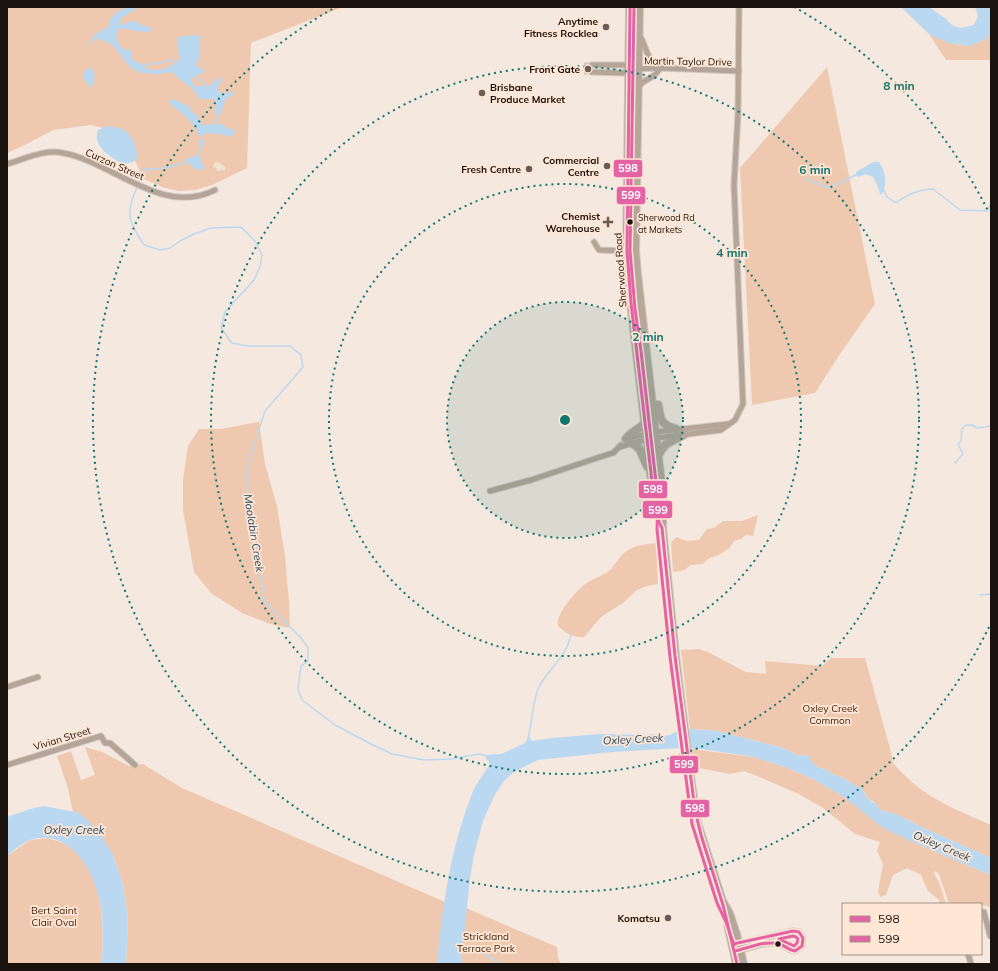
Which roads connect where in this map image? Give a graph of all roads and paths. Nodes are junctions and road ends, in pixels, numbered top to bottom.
1 (630, 7) edge
2 (639, 7) edge
3 (738, 7) edge
4 (638, 33) junction
5 (592, 65) tunnel mouth
6 (660, 68) junction
7 (634, 69) junction
8 (739, 71) junction
9 (592, 72) tunnel mouth
10 (637, 88) junction
11 (7, 164) edge
12 (215, 190) dead end
13 (594, 242) dead end
14 (631, 251) junction
15 (650, 385) junction
16 (646, 422) junction
17 (728, 424) junction
18 (676, 429) junction
19 (685, 434) junction
20 (652, 436) junction
21 (629, 441) junction
22 (658, 457) junction
23 (651, 473) junction
24 (490, 491) dead end
25 (662, 528) junction
26 (38, 677) dead end
27 (7, 687) edge
28 (7, 765) edge
29 (135, 765) dead end
30 (984, 912) dead end
31 (989, 926) edge
32 (990, 936) edge
33 (737, 947) junction
34 (737, 964) edge
35 (743, 964) edge

1 - 7 main road, Sherwood Road
2 - 4 main road, Sherwood Road
3 - 8 street
4 - 6 street
4 - 7 main road, Sherwood Road
5 - 7 street
6 - 7 street, Martin Taylor Drive
6 - 8 street, Martin Taylor Drive
6 - 10 street
7 - 9 street
7 - 10 main road, Sherwood Road
7 - 14 main road, Sherwood Road
8 - 17 street
10 - 14 main road, Sherwood Road
11 - 12 street, Curzon Street
13 - 14 street
14 - 15 main road, Sherwood Road
14 - 16 main road, Sherwood Road
15 - 18 main road
15 - 20 main road, Sherwood Road
16 - 20 main road, Sherwood Road
16 - 21 main road
17 - 18 street
17 - 19 street
18 - 20 street
19 - 20 street
19 - 22 main road
20 - 21 street
20 - 22 main road, Sherwood Road
20 - 23 main road, Sherwood Road
21 - 23 main road
21 - 24 street
22 - 25 main road, Sherwood Road
23 - 25 main road, Sherwood Road
25 - 33 main road, Sherwood Road
26 - 27 street
28 - 29 street, Vivian Street
30 - 31 street
31 - 32 street
33 - 33 street
33 - 34 main road, Sherwood Road
33 - 35 main road, Sherwood Road

